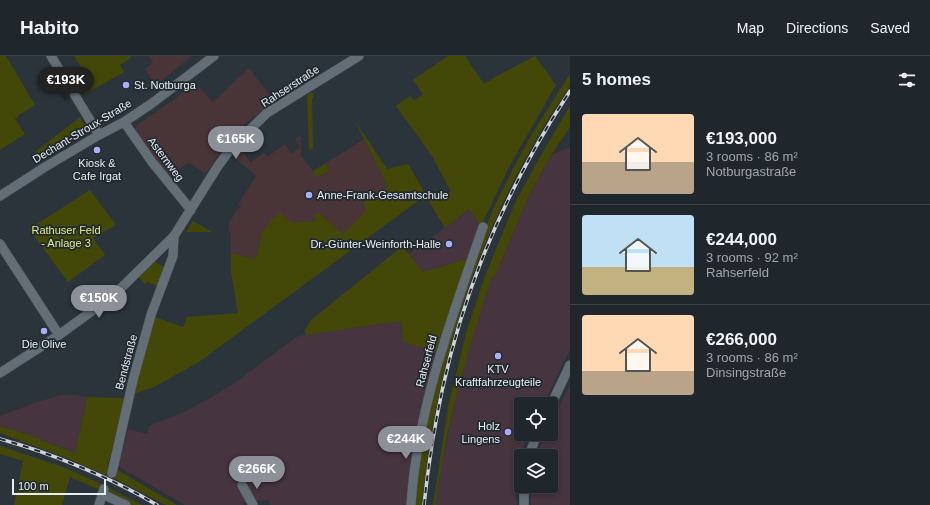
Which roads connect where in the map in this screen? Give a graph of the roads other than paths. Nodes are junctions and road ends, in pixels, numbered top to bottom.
1 (214, 56) edge
2 (359, 56) edge
3 (56, 58) edge
4 (124, 122) junction
5 (99, 135) junction
6 (0, 196) edge
7 (191, 210) junction
8 (483, 226) dead end
9 (174, 236) junction
10 (0, 244) edge
11 (59, 335) junction
12 (570, 365) edge
13 (0, 373) edge
14 (555, 397) edge
15 (112, 473) dead end
16 (242, 485) dead end
17 (524, 493) edge
18 (99, 505) edge
19 (126, 505) edge
20 (253, 505) edge
21 (411, 505) edge
22 (524, 505) edge

1 - 4 street, Dechant-Stroux-Straße
2 - 7 street, Rahserstraße
3 - 5 street
4 - 5 street, Dechant-Stroux-Straße
4 - 7 street, Asternweg
5 - 6 street, Dechant-Stroux-Straße
7 - 9 street, Rahserstraße
8 - 21 street, Rahserfeld
9 - 11 street, Rahserstraße
9 - 15 street, Bendstraße
10 - 11 street
11 - 13 street, Rahserstraße
12 - 14 street
16 - 20 street
17 - 22 street
18 - 19 street

